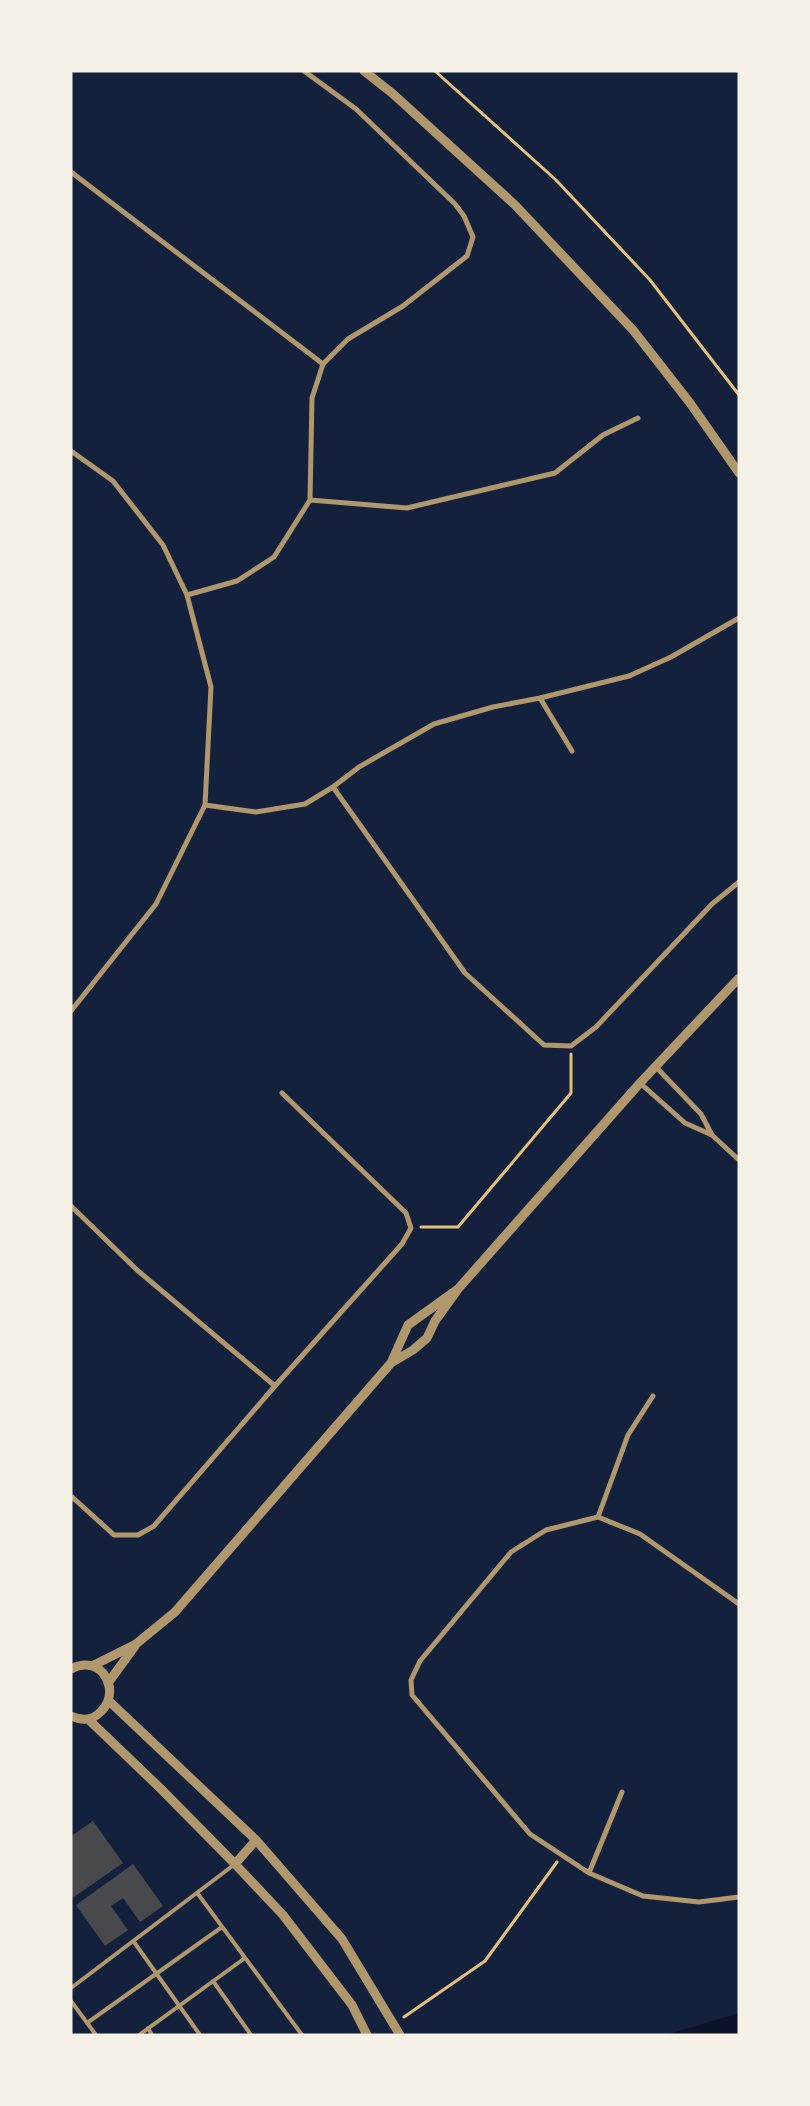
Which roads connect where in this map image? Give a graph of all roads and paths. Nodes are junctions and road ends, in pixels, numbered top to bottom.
1 (304, 71) edge
2 (364, 71) edge
3 (435, 71) edge
4 (71, 172) edge
5 (323, 364) junction
6 (739, 395) edge
7 (638, 418) dead end
8 (71, 451) edge
9 (739, 473) edge
10 (310, 500) junction
11 (187, 594) junction
12 (739, 618) edge
13 (540, 698) junction
14 (572, 751) dead end
15 (333, 787) junction
16 (205, 805) junction
17 (739, 882) edge
18 (739, 978) edge
19 (71, 1011) edge
20 (570, 1046) junction
21 (656, 1067) junction
22 (640, 1083) junction
23 (282, 1094) dead end
24 (712, 1136) junction
25 (739, 1160) edge
26 (71, 1206) edge
27 (411, 1228) junction
28 (458, 1289) junction
29 (391, 1363) junction
30 (275, 1386) junction
31 (653, 1396) dead end
32 (71, 1496) edge
33 (598, 1517) junction
34 (738, 1603) edge
35 (136, 1644) junction
36 (92, 1666) junction
37 (71, 1669) edge
38 (108, 1683) junction
39 (109, 1701) junction
40 (88, 1719) junction
41 (73, 1720) edge
42 (622, 1792) dead end
43 (256, 1840) junction
44 (562, 1855) junction
45 (236, 1864) junction
46 (589, 1873) junction
47 (198, 1894) junction
48 (739, 1897) edge
49 (222, 1927) junction
50 (134, 1942) junction
51 (245, 1958) junction
52 (157, 1973) junction
53 (213, 1981) junction
54 (71, 1988) edge
55 (71, 2001) edge
56 (179, 2005) junction
57 (404, 2018) dead end
58 (87, 2023) junction
59 (148, 2028) junction
60 (96, 2035) edge
61 (139, 2035) edge
62 (152, 2035) edge
63 (200, 2035) edge
64 (251, 2035) edge
65 (302, 2035) edge
66 (367, 2035) edge
67 (400, 2035) edge

1 - 5 street
2 - 9 street
3 - 6 path
4 - 5 street
5 - 10 street
7 - 10 street
8 - 11 street
10 - 11 street
11 - 16 street
12 - 13 street
13 - 14 street
13 - 15 street
15 - 16 street
15 - 20 street
16 - 19 street
17 - 20 street
18 - 21 street
20 - 27 path
21 - 22 street
21 - 24 street
22 - 24 street
22 - 28 street
23 - 27 street
24 - 25 street
26 - 30 street
27 - 30 street
28 - 29 street
28 - 29 street
29 - 35 street
30 - 32 street
31 - 33 street
33 - 34 street
33 - 44 street
35 - 36 street
35 - 38 street
36 - 37 street
36 - 38 street
38 - 39 street
39 - 40 street
39 - 43 street
40 - 41 street
40 - 45 street
42 - 46 street
43 - 45 street
43 - 67 street
44 - 46 street
44 - 57 path
45 - 47 lane
45 - 66 street
46 - 48 street
47 - 49 lane
47 - 50 lane
49 - 51 lane
49 - 52 lane
50 - 52 lane
50 - 54 lane
51 - 53 lane
51 - 65 lane
52 - 56 lane
52 - 58 lane
53 - 56 lane
53 - 64 lane
55 - 58 lane
56 - 59 lane
56 - 63 lane
58 - 60 lane
59 - 61 lane
59 - 62 lane

